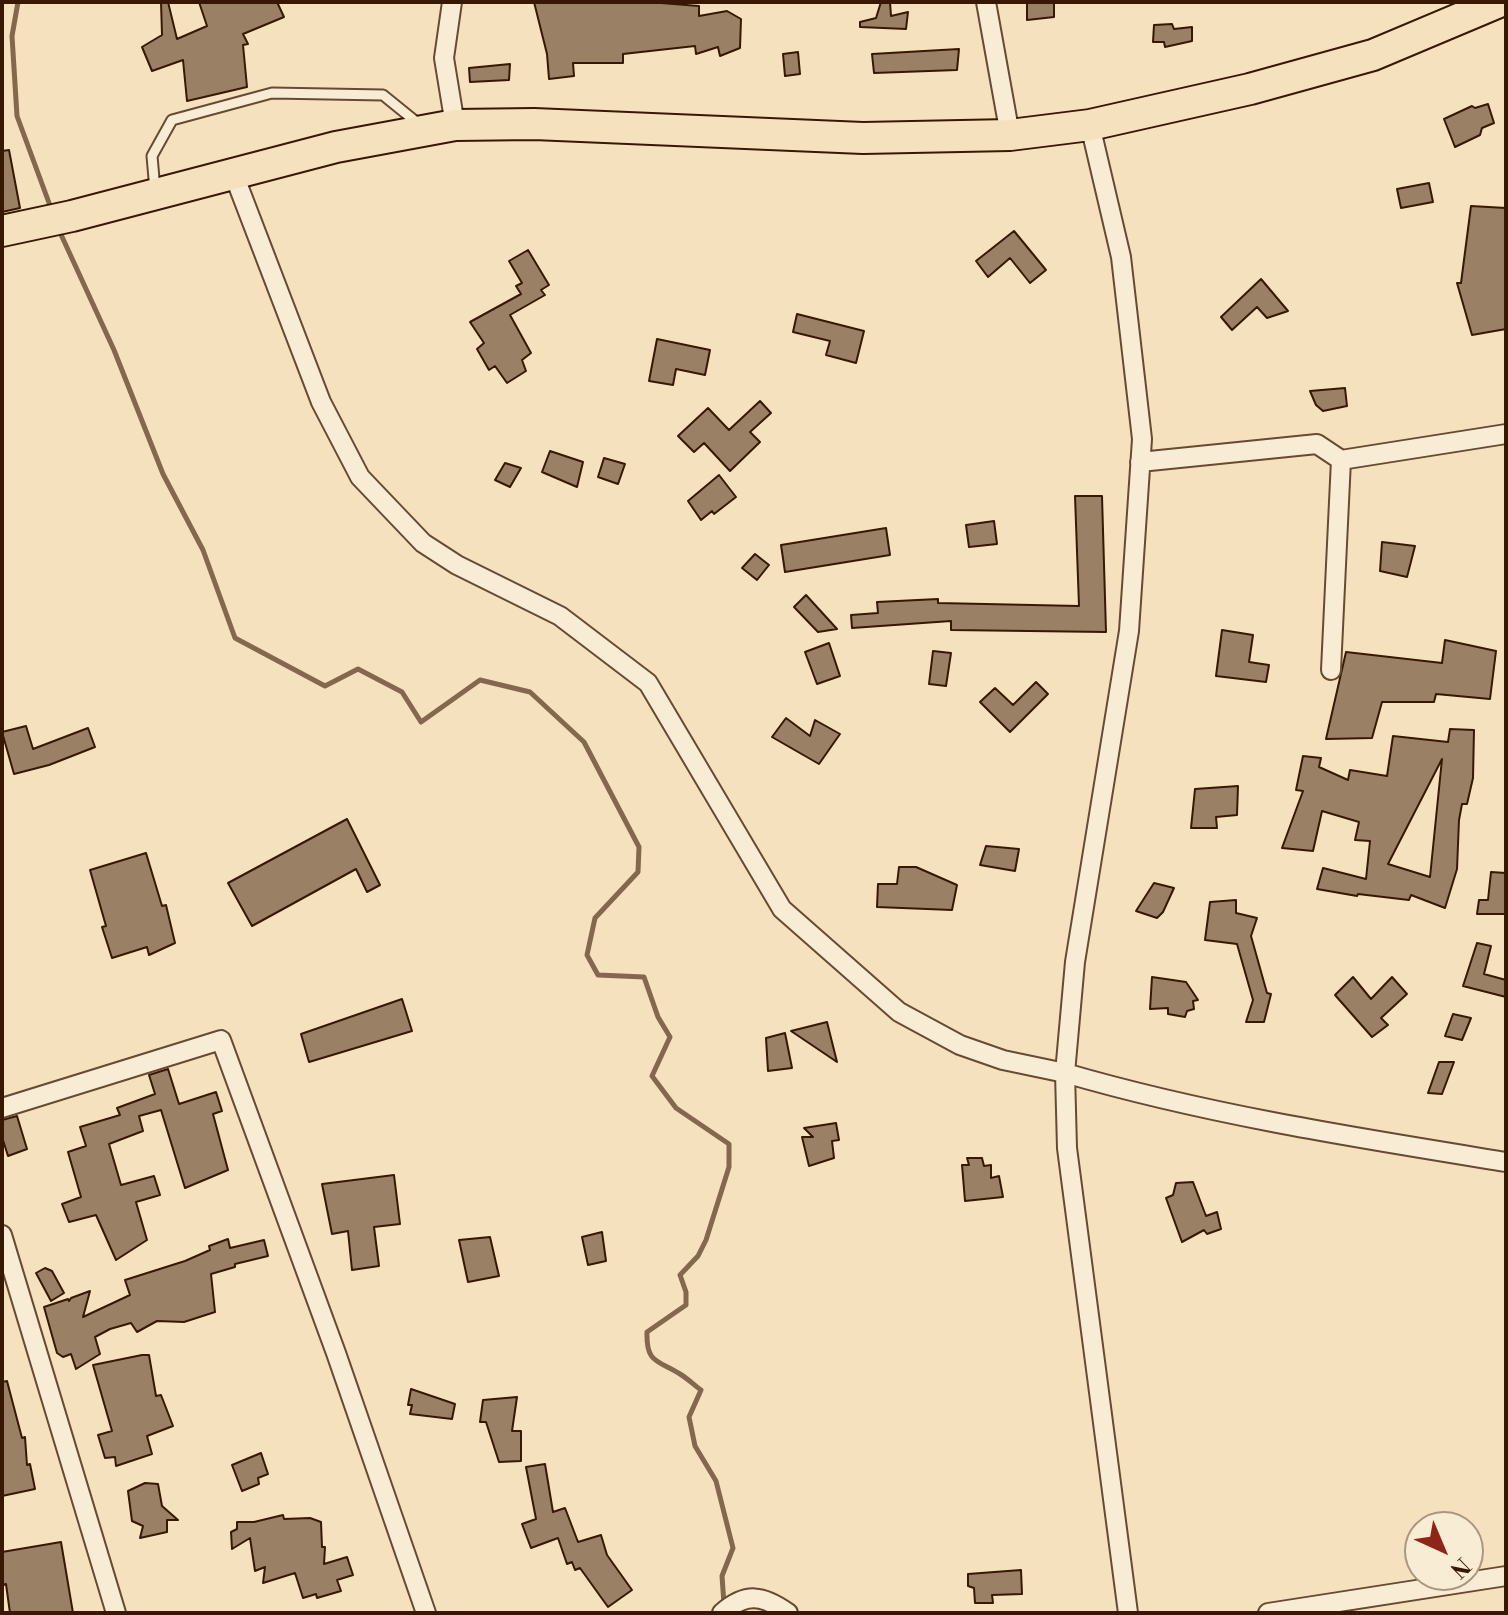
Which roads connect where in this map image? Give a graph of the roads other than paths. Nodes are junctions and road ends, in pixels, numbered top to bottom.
1 (452, 2) edge
2 (986, 2) edge
3 (1499, 2) edge
4 (455, 125) junction
5 (1090, 125) junction
6 (425, 130) junction
7 (1010, 135) junction
8 (234, 175) junction
9 (155, 195) junction
10 (2, 231) edge
11 (1506, 434) edge
12 (1341, 460) junction
13 (1140, 462) junction
14 (1331, 670) dead end
15 (1065, 1073) junction
16 (2, 1108) edge
17 (1506, 1162) edge
18 (2, 1235) edge
19 (6, 1263) edge
20 (1506, 1576) edge
21 (116, 1613) edge
22 (426, 1613) edge
23 (722, 1613) edge
24 (788, 1613) edge
25 (1128, 1613) edge
26 (1268, 1613) edge

1 - 4 street
2 - 7 street
3 - 5 highway
4 - 6 highway
4 - 7 highway
5 - 7 highway
5 - 13 street
6 - 8 highway
6 - 9 lane
8 - 9 highway
8 - 15 street
9 - 10 highway
11 - 12 street
12 - 13 street
12 - 14 street
13 - 15 street
15 - 17 street
15 - 25 street
16 - 22 street
18 - 19 street
19 - 21 street
20 - 26 street
23 - 24 street

